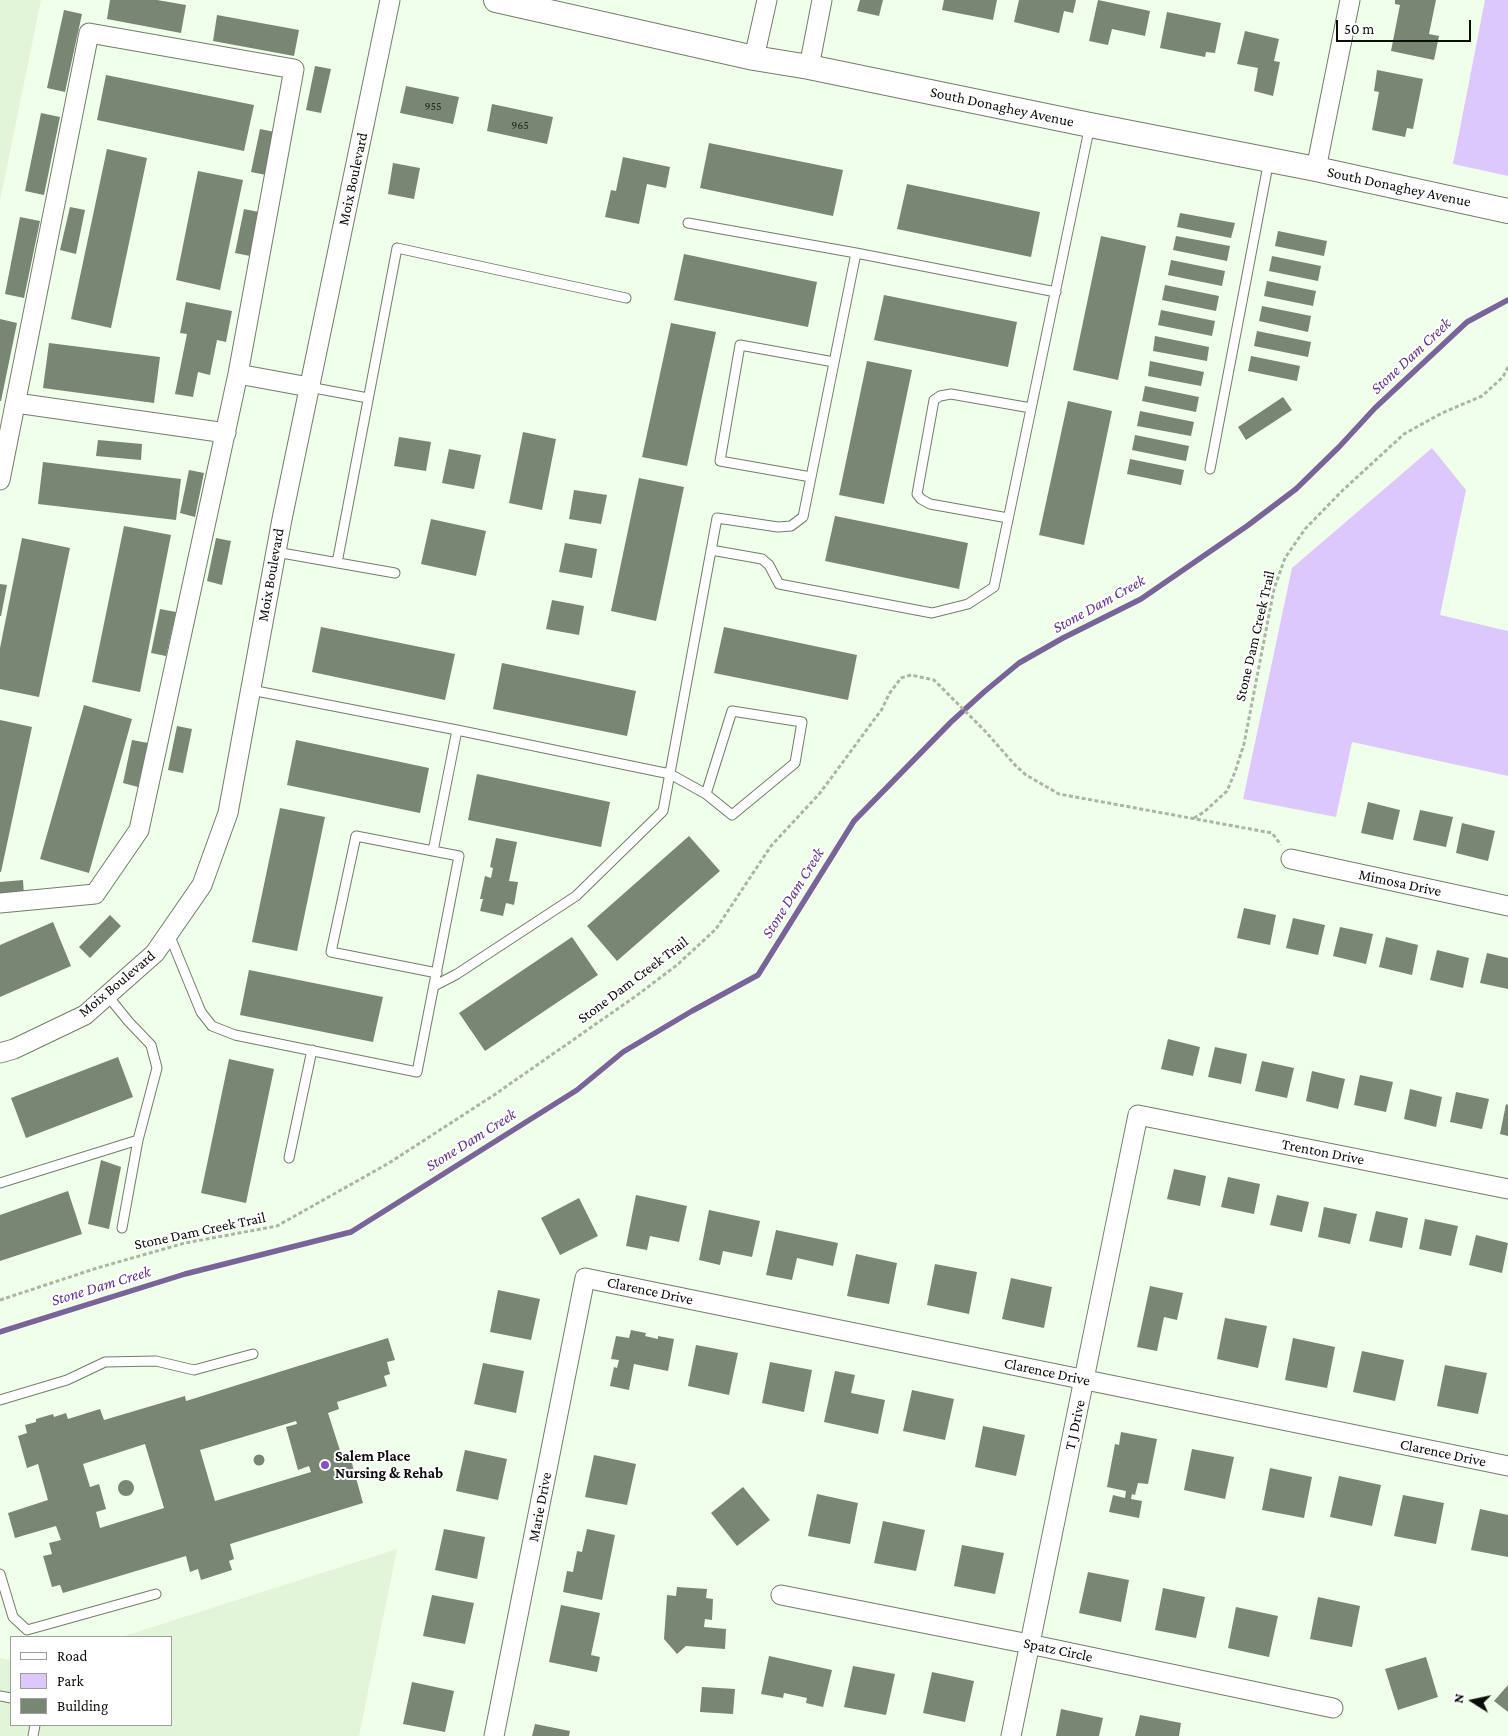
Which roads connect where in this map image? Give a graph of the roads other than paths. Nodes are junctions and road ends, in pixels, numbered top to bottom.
1 (390, 0) edge
2 (496, 0) edge
3 (767, 0) edge
4 (822, 0) edge
5 (1350, 0) edge
6 (754, 58) junction
7 (809, 67) junction
8 (1090, 125) junction
9 (1269, 160) junction
10 (1316, 169) junction
11 (1508, 211) edge
12 (688, 223) dead end
13 (856, 253) junction
14 (1056, 292) junction
15 (626, 298) dead end
16 (834, 362) junction
17 (238, 374) junction
18 (309, 387) junction
19 (368, 398) junction
20 (16, 403) junction
21 (1031, 408) junction
22 (226, 432) junction
23 (1210, 469) dead end
24 (811, 478) junction
25 (0, 480) edge
26 (1008, 518) junction
27 (711, 550) junction
28 (276, 552) junction
29 (337, 562) junction
30 (395, 572) dead end
31 (251, 690) junction
32 (457, 730) junction
33 (670, 774) junction
34 (706, 794) junction
35 (433, 851) junction
36 (1291, 859) road end
37 (0, 903) edge
38 (1508, 906) edge
39 (169, 934) junction
40 (436, 973) junction
41 (434, 986) junction
42 (107, 995) junction
43 (312, 1050) junction
44 (0, 1053) edge
45 (1138, 1115) joint
46 (138, 1140) junction
47 (289, 1158) dead end
48 (0, 1183) edge
49 (1508, 1189) edge
50 (122, 1228) dead end
51 (585, 1278) joint
52 (254, 1354) dead end
53 (1084, 1380) junction
54 (0, 1400) edge
55 (1508, 1466) edge
56 (0, 1574) edge
57 (156, 1594) dead end
58 (781, 1595) dead end
59 (1030, 1644) junction
60 (1333, 1708) dead end
61 (494, 1736) edge
62 (1010, 1736) edge

1 - 18 street, Moix Boulevard
2 - 6 street, South Donaghey Avenue
3 - 6 street
4 - 7 street
5 - 10 street
6 - 7 street, South Donaghey Avenue
7 - 8 street, South Donaghey Avenue
8 - 9 street, South Donaghey Avenue
8 - 14 lane
9 - 10 street, South Donaghey Avenue
9 - 23 lane
10 - 11 street, South Donaghey Avenue
12 - 13 lane
13 - 14 lane
13 - 16 lane
14 - 21 lane
15 - 19 lane
16 - 24 lane
16 - 24 lane
17 - 18 street
17 - 20 street
17 - 22 street
18 - 19 lane
18 - 28 street, Moix Boulevard
19 - 29 lane
20 - 22 street
20 - 25 street
21 - 26 lane
21 - 26 lane
22 - 37 street
24 - 27 lane
26 - 27 lane
27 - 33 lane
28 - 29 lane
28 - 31 street, Moix Boulevard
29 - 30 lane
31 - 32 lane
31 - 39 street, Moix Boulevard
32 - 33 lane
32 - 35 lane
33 - 34 lane
33 - 41 lane
34 - 34 lane
35 - 40 lane
35 - 40 lane
36 - 38 street, Mimosa Drive
39 - 42 street, Moix Boulevard
39 - 43 lane
40 - 41 lane
41 - 43 lane
42 - 44 street, Moix Boulevard
42 - 46 lane
43 - 47 lane
45 - 49 street, Trenton Drive
45 - 53 street, T J Drive
46 - 48 lane
46 - 50 lane
51 - 53 street, Clarence Drive
51 - 61 street, Marie Drive
52 - 54 lane
53 - 55 street, Clarence Drive
53 - 59 street, T J Drive
56 - 57 lane
58 - 59 street, Spatz Circle
59 - 60 street, Spatz Circle
59 - 62 street, T J Drive

